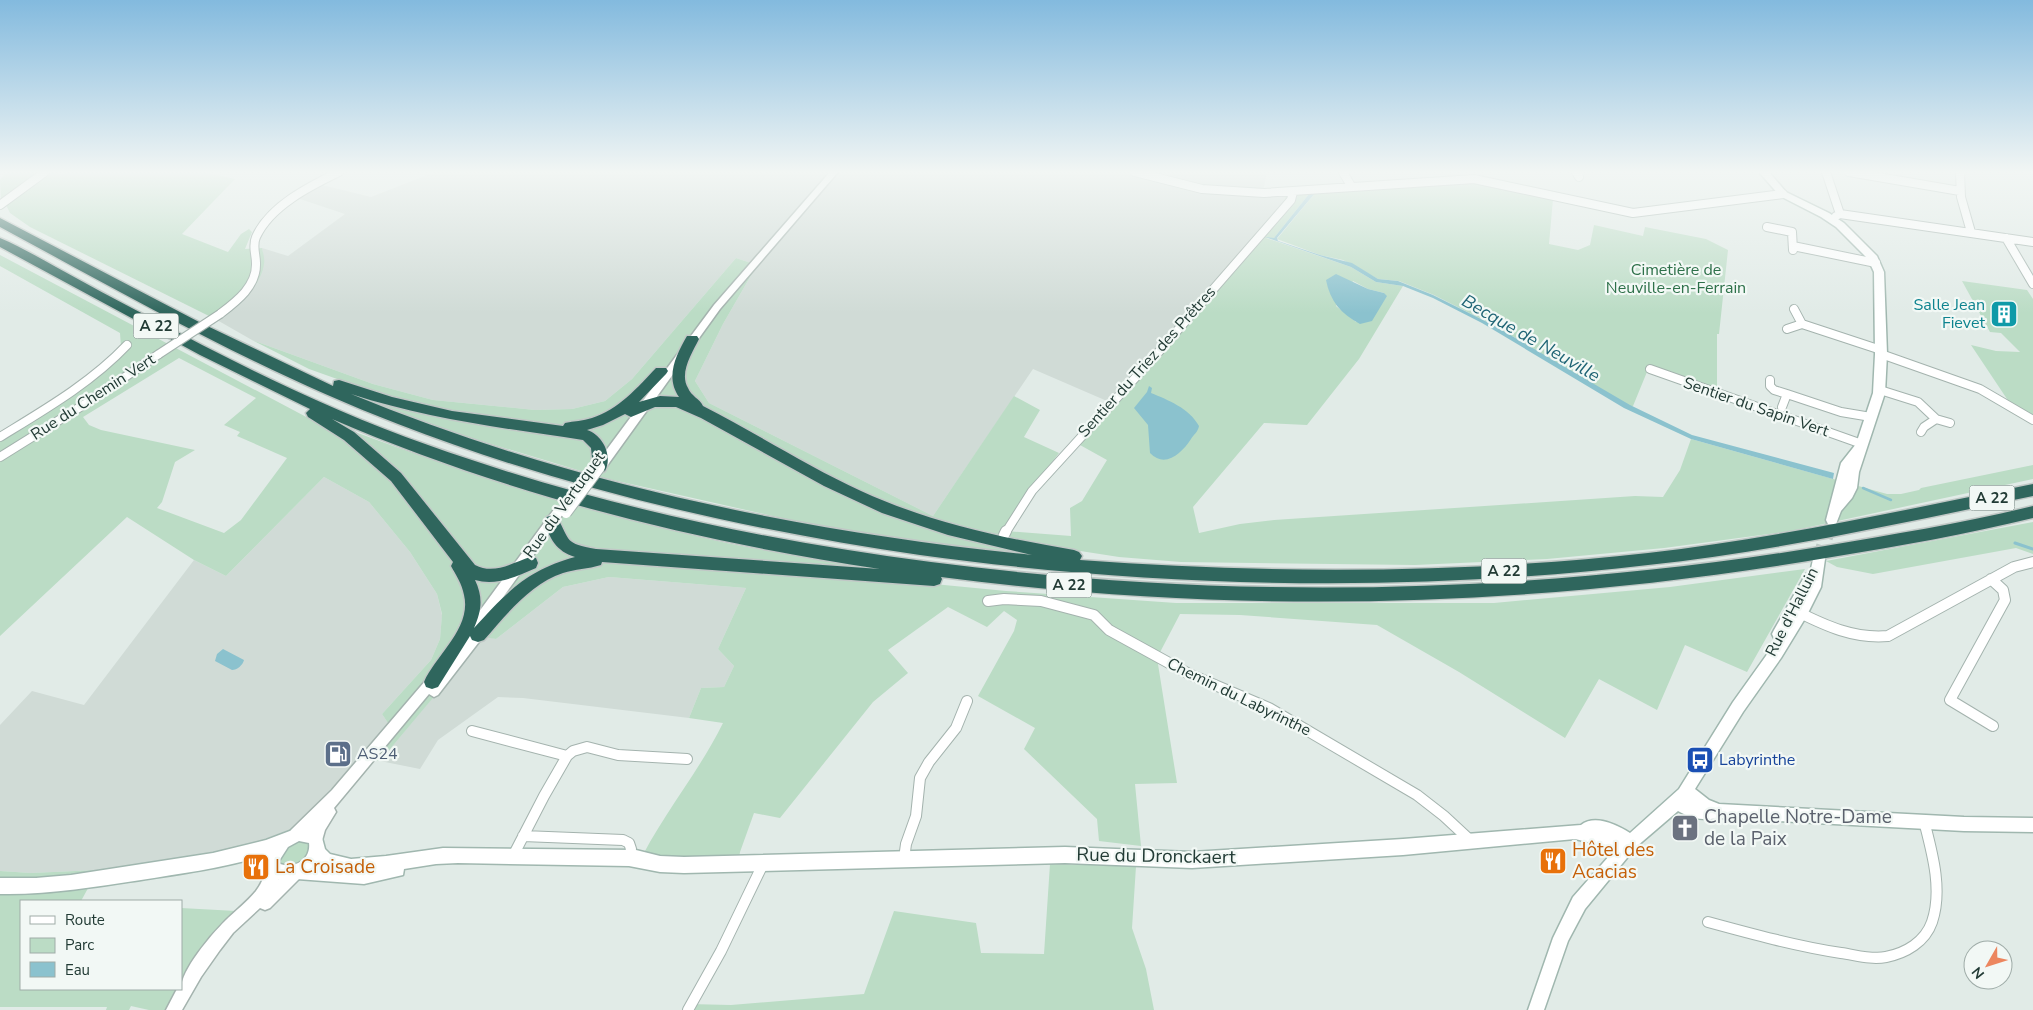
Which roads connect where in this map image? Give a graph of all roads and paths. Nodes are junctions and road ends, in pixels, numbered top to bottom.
1 (8, 219) edge
2 (271, 219) edge
3 (786, 219) edge
4 (793, 219) edge
5 (1274, 219) edge
6 (1838, 219) edge
7 (1862, 219) edge
8 (1968, 219) edge
9 (0, 222) edge
10 (1767, 227) dead end
11 (1971, 232) junction
12 (2006, 238) junction
13 (2033, 242) edge
14 (40, 243) junction
15 (3, 244) edge
16 (1876, 263) junction
17 (2033, 284) edge
18 (1794, 309) dead end
19 (1802, 324) junction
20 (1787, 329) dead end
21 (692, 339) junction
22 (224, 340) junction
23 (127, 345) dead end
24 (1881, 352) junction
25 (1650, 369) dead end
26 (661, 371) junction
27 (250, 374) junction
28 (1770, 380) dead end
29 (1880, 390) junction
30 (1787, 394) junction
31 (1782, 408) dead end
32 (637, 410) junction
33 (709, 416) junction
34 (1871, 416) junction
35 (1936, 419) junction
36 (2033, 420) edge
37 (1950, 424) dead end
38 (515, 425) junction
39 (1921, 432) dead end
40 (0, 437) edge
41 (1862, 444) junction
42 (0, 457) edge
43 (598, 463) junction
44 (2033, 490) edge
45 (2033, 512) edge
46 (558, 518) junction
47 (2033, 518) edge
48 (1832, 520) tunnel mouth
49 (1996, 521) junction
50 (434, 526) junction
51 (1004, 535) dead end
52 (644, 559) junction
53 (2033, 562) edge
54 (523, 566) junction
55 (1250, 575) junction
56 (1991, 579) junction
57 (1239, 594) junction
58 (988, 600) dead end
59 (1797, 611) joint
60 (478, 635) junction
61 (432, 682) junction
62 (967, 701) dead end
63 (1993, 726) dead end
64 (472, 731) dead end
65 (567, 756) junction
66 (687, 759) dead end
67 (1681, 797) junction
68 (1924, 821) junction
69 (2033, 825) edge
70 (523, 836) junction
71 (290, 838) junction
72 (1472, 842) junction
73 (316, 845) junction
74 (1625, 848) junction
75 (460, 856) junction
76 (513, 856) junction
77 (629, 858) junction
78 (223, 859) junction
79 (904, 859) junction
80 (764, 862) junction
81 (273, 866) junction
82 (296, 873) junction
83 (127, 874) junction
84 (0, 877) edge
85 (0, 886) edge
86 (236, 920) junction
87 (1708, 922) dead end
88 (174, 1010) edge
89 (688, 1010) edge
90 (1536, 1010) edge

1 - 14 highway
2 - 42 street, Rue du Chemin Vert, bridge
3 - 26 street, Rue du Vertuquet
4 - 21 street, Rue du Vertuquet
5 - 51 street, Sentier du Triez des Prêtres
6 - 16 main road
7 - 11 street
8 - 11 street
9 - 14 highway, A 22
10 - 16 street
11 - 12 street
12 - 13 street
12 - 17 street
14 - 22 highway, A 22
15 - 27 highway, A 22
16 - 24 main road
18 - 19 street
19 - 20 street
19 - 24 street
21 - 32 street, Rue du Vertuquet
21 - 33 highway
22 - 38 highway
22 - 55 highway, A 22
23 - 40 street, Rue du Chemin Vert
24 - 29 main road
24 - 36 street
25 - 41 street, Sentier du Sapin Vert
26 - 32 street, Rue du Vertuquet
26 - 38 highway
27 - 50 highway
27 - 57 highway, A 22
28 - 30 street
29 - 34 main road
29 - 35 street
30 - 31 street
30 - 34 street
32 - 33 highway
32 - 43 street, Rue du Vertuquet
33 - 55 highway
34 - 41 main road
35 - 37 street
35 - 39 street
38 - 43 highway
41 - 48 main road
43 - 46 street, Rue du Vertuquet
44 - 55 highway, A 22
45 - 49 highway, A 22
46 - 52 highway
46 - 54 street, Rue du Vertuquet
47 - 49 highway
49 - 57 highway, A 22
50 - 54 highway
50 - 61 highway
52 - 57 highway
52 - 60 highway
53 - 56 street
54 - 60 street, Rue du Vertuquet
54 - 61 street, Rue du Vertuquet
56 - 59 street
56 - 63 street
58 - 72 street, Chemin du Labyrinthe
59 - 67 main road, Rue d'Halluin
60 - 73 street, Rue du Vertuquet
61 - 71 street, Rue du Vertuquet
62 - 79 street
64 - 65 street
65 - 66 street
65 - 70 street
67 - 68 main road
67 - 74 main road, Rue d'Halluin
68 - 69 main road
68 - 87 street
70 - 76 street
70 - 77 street
71 - 73 main road
71 - 78 main road
71 - 81 main road
72 - 74 main road, Rue du Dronckaert
72 - 79 main road, Rue du Dronckaert
73 - 75 main road, Rue du Dronckaert
73 - 82 main road
74 - 90 main road, Rue d'Halluin
75 - 76 main road, Rue du Dronckaert
75 - 82 main road, Rue du Dronckaert
76 - 77 main road, Rue du Dronckaert
77 - 80 main road, Rue du Dronckaert
78 - 81 main road
78 - 83 main road
79 - 80 main road, Rue du Dronckaert
80 - 89 street
81 - 82 main road
81 - 86 street
82 - 86 street
83 - 84 main road
83 - 85 main road
86 - 88 street

